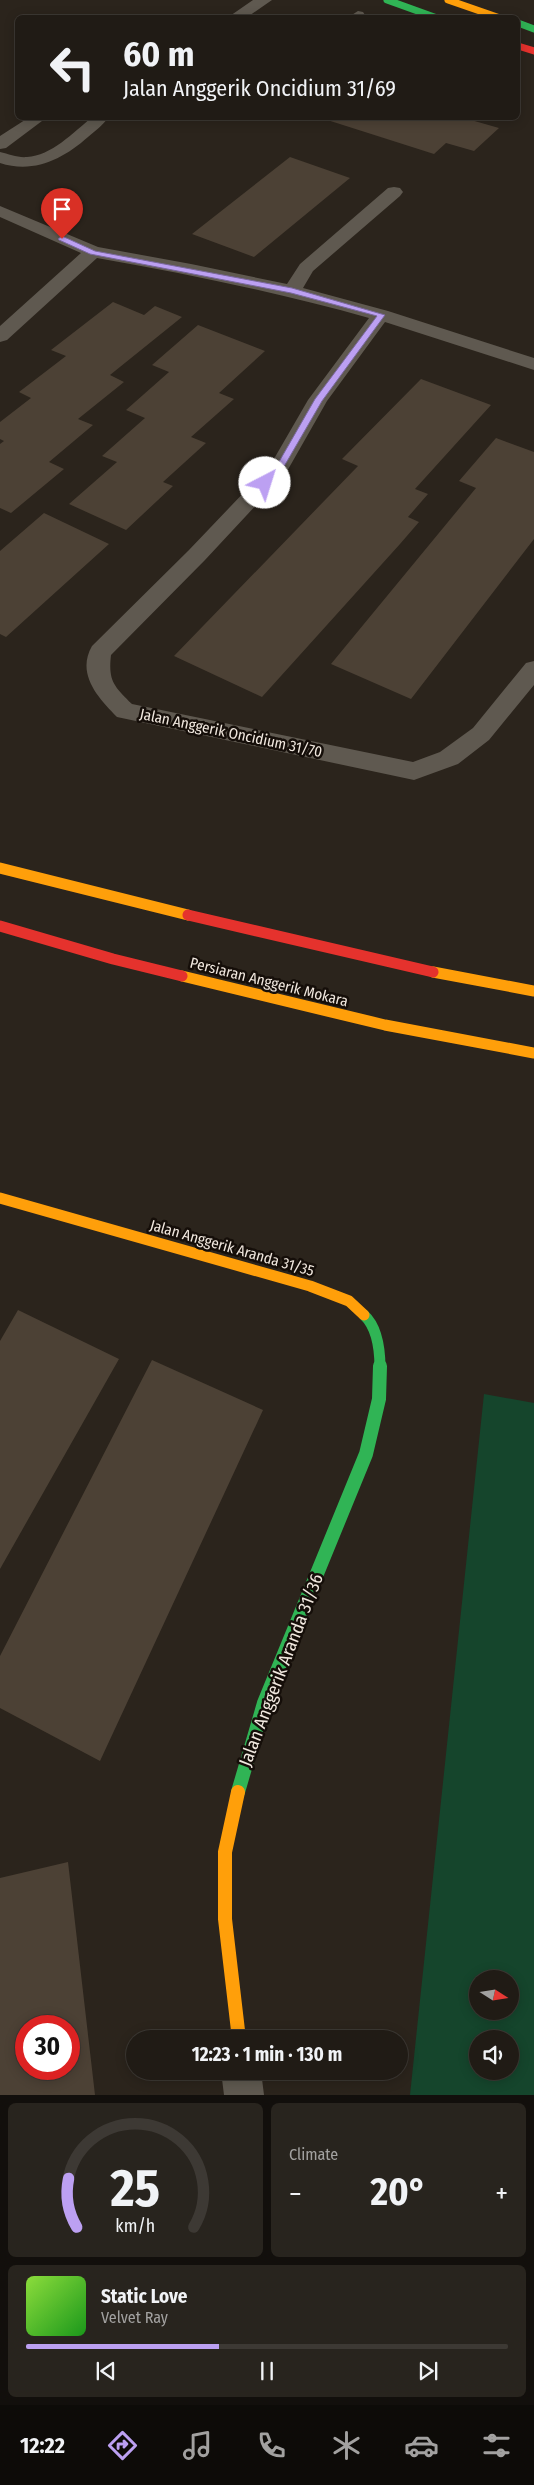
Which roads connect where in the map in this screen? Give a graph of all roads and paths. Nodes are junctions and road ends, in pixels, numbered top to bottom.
1 (264, 0) edge
2 (387, 0) edge
3 (448, 0) edge
4 (239, 15) edge
5 (429, 15) edge
6 (491, 15) edge
7 (520, 24) edge
8 (534, 29) edge
9 (520, 47) edge
10 (534, 51) edge
11 (35, 120) edge
12 (98, 120) edge
13 (0, 144) edge
14 (0, 157) edge
15 (394, 192) dead end
16 (0, 211) edge
17 (93, 252) junction
18 (292, 291) junction
19 (382, 315) junction
20 (0, 336) edge
21 (534, 364) edge
22 (534, 669) edge
23 (0, 868) edge
24 (0, 926) edge
25 (534, 991) edge
26 (534, 1053) edge
27 (0, 1198) edge
28 (379, 1399) joint
29 (237, 2030) edge
30 (242, 2080) edge
31 (244, 2095) edge

1 - 4 street
2 - 5 street
3 - 6 street
7 - 8 street
9 - 10 street
11 - 13 street
12 - 14 street
15 - 18 street
16 - 17 street
17 - 18 street
17 - 20 street
18 - 19 street
19 - 21 street
19 - 22 street, Jalan Anggerik Oncidium 31/70
23 - 25 street
24 - 26 street, Persiaran Anggerik Mokara
27 - 28 street, Jalan Anggerik Aranda 31/35
28 - 29 street, Jalan Anggerik Aranda 31/36
30 - 31 street

